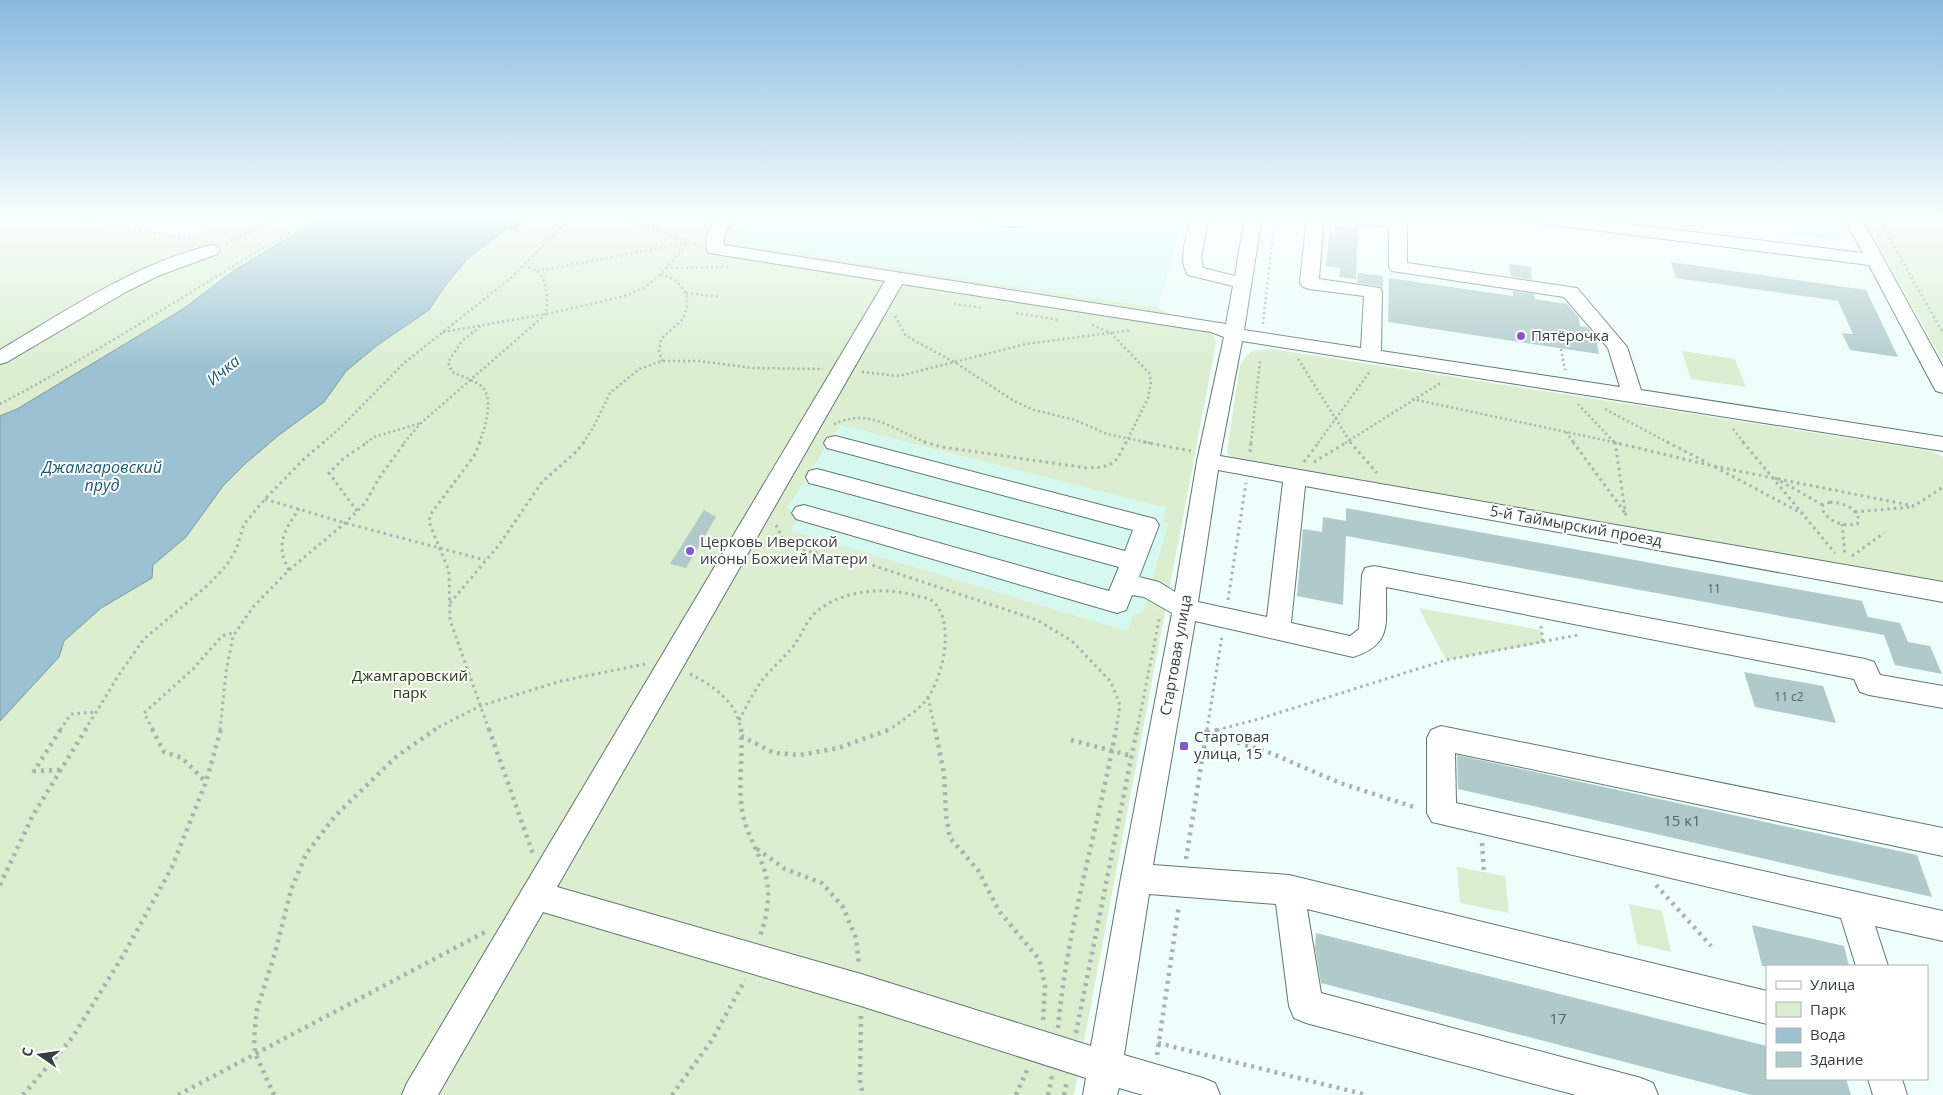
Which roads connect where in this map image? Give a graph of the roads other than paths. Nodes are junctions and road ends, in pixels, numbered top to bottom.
1 (165, 267) edge
2 (828, 267) edge
3 (1193, 267) edge
4 (1245, 267) edge
5 (1311, 267) edge
6 (1399, 267) edge
7 (1879, 267) edge
8 (896, 278) junction
9 (1242, 283) junction
10 (1234, 334) junction
11 (0, 358) edge
12 (1367, 361) junction
13 (1943, 386) edge
14 (1633, 396) junction
15 (835, 443) dead end
16 (1943, 444) edge
17 (1196, 454) junction
18 (1295, 475) junction
19 (817, 477) dead end
20 (804, 513) dead end
21 (1128, 573) junction
22 (1943, 592) edge
23 (1174, 603) junction
24 (1278, 630) junction
25 (1943, 697) edge
26 (1943, 842) edge
27 (1136, 878) junction
28 (1288, 890) junction
29 (535, 895) junction
30 (1853, 905) junction
31 (1943, 926) edge
32 (1872, 965) edge
33 (1766, 1008) edge
34 (1886, 1080) edge
35 (1103, 1081) edge
36 (418, 1095) edge
37 (1203, 1095) edge
38 (1641, 1095) edge
39 (1890, 1095) edge

1 - 11 street
2 - 8 street
3 - 9 street
4 - 9 street, Стартовая улица
5 - 12 street
6 - 14 street
7 - 13 street
8 - 10 street
8 - 29 street
9 - 10 street, Стартовая улица
10 - 12 street
10 - 17 street, Стартовая улица
12 - 14 street
14 - 16 street
15 - 21 lane
17 - 18 street, 5-й Таймырский проезд
17 - 23 street, Стартовая улица
18 - 22 street, 5-й Таймырский проезд
18 - 24 street
19 - 21 street
20 - 21 street
21 - 23 street
23 - 24 street
23 - 27 street, Стартовая улица
24 - 25 street
26 - 30 street
27 - 28 street
27 - 35 street, Стартовая улица
28 - 33 street
28 - 38 street
29 - 35 street
29 - 36 street
30 - 31 street
30 - 32 street
34 - 39 street
35 - 37 street

